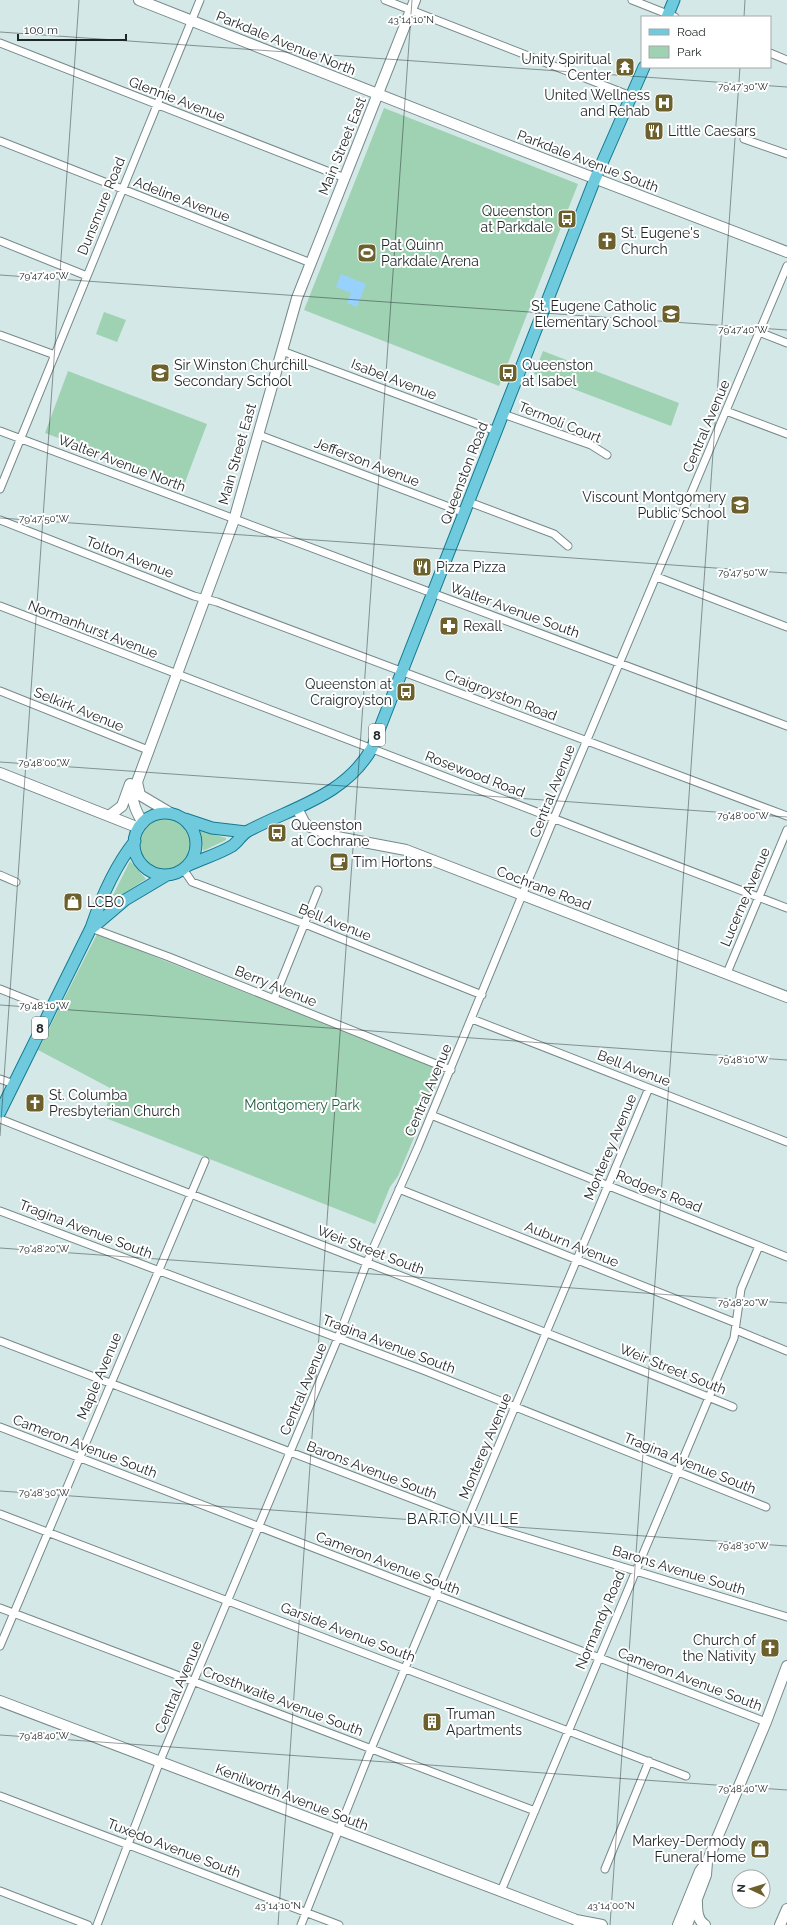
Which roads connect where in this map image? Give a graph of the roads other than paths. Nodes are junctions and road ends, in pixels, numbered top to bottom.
1 (139, 0) edge
2 (200, 0) edge
3 (386, 0) edge
4 (415, 0) edge
5 (632, 0) edge
6 (674, 0) edge
7 (411, 10) junction
8 (670, 16) edge
9 (191, 20) junction
10 (0, 43) edge
11 (771, 53) edge
12 (787, 60) edge
13 (644, 68) edge
14 (378, 94) junction
15 (631, 96) junction
16 (157, 105) junction
17 (744, 139) dead end
18 (0, 141) edge
19 (787, 154) edge
20 (345, 178) junction
21 (596, 179) junction
22 (122, 190) junction
23 (0, 242) edge
24 (787, 252) edge
25 (311, 263) junction
26 (787, 266) edge
27 (87, 276) junction
28 (759, 332) junction
29 (0, 335) edge
30 (787, 343) edge
31 (282, 351) junction
32 (55, 355) junction
33 (726, 411) junction
34 (504, 414) junction
35 (0, 431) edge
36 (496, 431) junction
37 (787, 434) edge
38 (259, 436) junction
39 (20, 439) junction
40 (607, 455) dead end
41 (0, 489) edge
42 (469, 502) junction
43 (465, 513) junction
44 (0, 520) edge
45 (234, 520) junction
46 (568, 546) dead end
47 (657, 577) junction
48 (434, 594) junction
49 (206, 599) junction
50 (0, 606) edge
51 (787, 627) edge
52 (620, 663) junction
53 (403, 672) junction
54 (176, 673) junction
55 (0, 691) edge
56 (787, 726) edge
57 (586, 742) junction
58 (372, 748) junction
59 (148, 750) junction
60 (0, 773) edge
61 (139, 777) junction
62 (298, 808) junction
63 (172, 814) junction
64 (109, 816) junction
65 (787, 816) edge
66 (554, 818) junction
67 (184, 819) junction
68 (141, 826) junction
69 (787, 830) edge
70 (246, 832) junction
71 (134, 841) junction
72 (185, 867) junction
73 (167, 875) junction
74 (0, 876) edge
75 (16, 882) dead end
76 (318, 890) dead end
77 (523, 895) junction
78 (758, 897) junction
79 (787, 908) edge
80 (306, 924) junction
81 (91, 928) junction
82 (727, 973) junction
83 (0, 989) edge
84 (482, 995) junction
85 (787, 997) edge
86 (274, 999) junction
87 (50, 1009) junction
88 (472, 1019) junction
89 (451, 1070) junction
90 (0, 1079) edge
91 (14, 1084) junction
92 (649, 1088) junction
93 (0, 1112) edge
94 (431, 1116) junction
95 (0, 1119) edge
96 (787, 1142) edge
97 (205, 1161) dead end
98 (608, 1184) junction
99 (399, 1189) junction
100 (190, 1195) junction
101 (0, 1211) edge
102 (760, 1246) junction
103 (787, 1257) edge
104 (577, 1260) junction
105 (367, 1262) junction
106 (158, 1270) junction
107 (736, 1322) junction
108 (736, 1330) junction
109 (547, 1333) junction
110 (338, 1338) junction
111 (0, 1341) edge
112 (787, 1351) edge
113 (110, 1384) junction
114 (710, 1398) junction
115 (515, 1407) junction
116 (733, 1407) dead end
117 (0, 1427) edge
118 (290, 1452) junction
119 (79, 1458) junction
120 (678, 1472) junction
121 (766, 1506) dead end
122 (0, 1514) edge
123 (468, 1520) junction
124 (258, 1527) junction
125 (48, 1532) junction
126 (635, 1571) junction
127 (436, 1595) junction
128 (228, 1600) junction
129 (0, 1608) edge
130 (14, 1613) junction
131 (787, 1616) edge
132 (0, 1646) edge
133 (598, 1658) junction
134 (787, 1666) edge
135 (406, 1668) junction
136 (195, 1681) junction
137 (0, 1701) edge
138 (766, 1722) junction
139 (569, 1730) junction
140 (371, 1749) junction
141 (160, 1761) junction
142 (649, 1761) junction
143 (686, 1776) dead end
144 (0, 1796) edge
145 (535, 1811) junction
146 (339, 1830) junction
147 (128, 1844) junction
148 (707, 1862) junction
149 (605, 1869) dead end
150 (500, 1891) junction
151 (0, 1892) edge
152 (698, 1898) junction
153 (787, 1909) edge
154 (306, 1912) junction
155 (574, 1919) junction
156 (88, 1925) edge
157 (97, 1925) edge
158 (301, 1925) edge
159 (339, 1925) edge
160 (584, 1925) edge
161 (602, 1925) edge
162 (678, 1925) edge
163 (687, 1925) edge
164 (705, 1925) edge
165 (780, 1925) edge

1 - 9 main road, Parkdale Avenue North
2 - 9 street, Dunsmure Road
3 - 7 street
4 - 7 main road, Main Street East
5 - 8 street
6 - 8 main road
7 - 14 main road, Main Street East
7 - 15 street
9 - 14 main road, Parkdale Avenue North
9 - 16 street, Dunsmure Road
10 - 16 street, Glennie Avenue
11 - 12 street
13 - 15 main road, Queenston Road / 8
14 - 20 main road, Main Street East
14 - 21 main road, Parkdale Avenue South
15 - 21 main road, Queenston Road / 8
16 - 20 street, Glennie Avenue
16 - 22 street, Dunsmure Road
17 - 19 street
18 - 22 street, Adeline Avenue
20 - 25 main road, Main Street East
21 - 24 main road, Parkdale Avenue South
21 - 34 main road, Queenston Road / 8
22 - 25 street, Adeline Avenue
22 - 27 street, Dunsmure Road
23 - 27 street
25 - 31 main road, Main Street East
26 - 28 street, Central Avenue
27 - 32 street, Dunsmure Road
28 - 30 street
28 - 33 street, Central Avenue
29 - 32 street
31 - 36 street, Isabel Avenue
31 - 38 main road, Main Street East
32 - 39 street, Dunsmure Road
33 - 37 street
33 - 47 street, Central Avenue
34 - 36 main road, Queenston Road / 8
34 - 40 street, Termoli Court
35 - 39 street, Walter Avenue North
36 - 42 main road, Queenston Road / 8
38 - 43 street, Jefferson Avenue
38 - 45 main road, Main Street East
39 - 41 street, Dunsmure Road
39 - 45 street, Walter Avenue North
42 - 43 main road, Queenston Road / 8
42 - 46 street
43 - 48 main road, Queenston Road / 8
44 - 49 street, Tolton Avenue
45 - 48 street, Walter Avenue South
45 - 49 main road, Main Street East
47 - 51 street
47 - 52 street, Central Avenue
48 - 52 street, Walter Avenue South
48 - 53 main road, Queenston Road / 8
49 - 53 street, Craigroyston Road
49 - 54 main road, Main Street East
50 - 54 street, Normanhurst Avenue
52 - 56 street, Walter Avenue South
52 - 57 street, Central Avenue
53 - 57 street, Craigroyston Road
53 - 58 main road, Queenston Road / 8
54 - 58 street, Rosewood Road
54 - 59 main road, Main Street East
55 - 59 street, Selkirk Avenue
57 - 65 street, Craigroyston Road
57 - 66 street, Central Avenue
58 - 62 main road, Queenston Road / 8
58 - 66 street, Rosewood Road
59 - 61 main road, Main Street East
60 - 64 main road
61 - 63 main road
61 - 64 main road
61 - 68 main road, Main Street East
62 - 70 main road, Queenston Road / 8
62 - 77 main road, Cochrane Road
63 - 67 main road
63 - 68 main road
64 - 68 main road
66 - 77 street, Central Avenue
66 - 78 street, Rosewood Road
67 - 70 main road
67 - 72 main road
68 - 71 main road
69 - 78 street, Lucerne Avenue
70 - 72 main road, Queenston Road / 8
71 - 73 main road
71 - 81 main road, 8
72 - 73 main road
72 - 80 street, Bell Avenue
73 - 81 main road, 8
74 - 75 street
76 - 80 street
77 - 82 main road, Cochrane Road
77 - 84 street, Central Avenue
78 - 79 street, Rosewood Road
78 - 82 street, Lucerne Avenue
80 - 84 street, Bell Avenue
80 - 86 street
81 - 86 street, Berry Avenue
81 - 87 main road, 8
82 - 85 main road, Cochrane Road
83 - 87 street
84 - 88 street, Central Avenue
86 - 89 street, Berry Avenue
87 - 91 main road, 8
88 - 89 street, Central Avenue
88 - 92 street, Bell Avenue
89 - 94 street, Central Avenue
90 - 91 street
91 - 93 main road, 8
92 - 96 street, Bell Avenue
92 - 98 street, Monterey Avenue
94 - 98 street, Rodgers Road
94 - 99 street, Central Avenue
95 - 100 street, Weir Street South
97 - 100 street, Maple Avenue
98 - 102 street, Rodgers Road
98 - 104 street, Monterey Avenue
99 - 104 street, Auburn Avenue
99 - 105 street, Central Avenue
100 - 105 street, Weir Street South
100 - 106 street, Maple Avenue
101 - 106 street, Tragina Avenue South
102 - 103 street, Rodgers Road
102 - 107 street, Normandy Road
104 - 107 street, Auburn Avenue
104 - 109 street, Monterey Avenue
105 - 109 street, Weir Street South
105 - 110 street, Central Avenue
106 - 110 street, Tragina Avenue South
106 - 113 street, Maple Avenue
107 - 108 street, Normandy Road
108 - 112 street
108 - 114 street, Normandy Road
109 - 114 street, Weir Street South
109 - 115 street, Monterey Avenue
110 - 115 street, Tragina Avenue South
110 - 118 street, Central Avenue
111 - 113 street, Barons Avenue South
113 - 118 street, Barons Avenue South
113 - 119 street, Maple Avenue
114 - 116 street, Weir Street South
114 - 120 street, Normandy Road
115 - 120 street, Tragina Avenue South
115 - 123 street, Monterey Avenue
117 - 119 street, Cameron Avenue South
118 - 123 street, Barons Avenue South
118 - 124 street, Central Avenue
119 - 124 street, Cameron Avenue South
119 - 125 street, Maple Avenue
120 - 121 street, Tragina Avenue South
120 - 126 street, Normandy Road
122 - 125 street, Garside Avenue South
123 - 126 street, Barons Avenue South
123 - 127 street, Monterey Avenue
124 - 127 street, Cameron Avenue South
124 - 128 street, Central Avenue
125 - 128 street, Garside Avenue South
125 - 130 street, Maple Avenue
126 - 131 street, Barons Avenue South
126 - 133 street, Normandy Road
127 - 133 street, Cameron Avenue South
127 - 135 street, Monterey Avenue
128 - 135 street, Garside Avenue South
128 - 136 street, Central Avenue
129 - 130 street, Crosthwaite Avenue South
130 - 132 street, Maple Avenue
130 - 136 street, Crosthwaite Avenue South
133 - 138 street, Cameron Avenue South
133 - 139 street, Normandy Road
134 - 138 main road
135 - 139 street, Garside Avenue South
135 - 140 street, Monterey Avenue
136 - 140 street, Crosthwaite Avenue South
136 - 141 street, Central Avenue
137 - 141 main road, Kenilworth Avenue South
138 - 148 main road
139 - 142 street, Garside Avenue South
139 - 145 street, Normandy Road
140 - 145 street, Crosthwaite Avenue South
140 - 146 street, Monterey Avenue
141 - 146 main road, Kenilworth Avenue South
141 - 147 street, Central Avenue
142 - 143 street, Garside Avenue South
142 - 149 street
144 - 147 street, Tuxedo Avenue South
145 - 150 street, Normandy Road
146 - 150 main road, Kenilworth Avenue South
146 - 154 street, Monterey Avenue
147 - 154 street, Tuxedo Avenue South
147 - 157 street, Central Avenue
148 - 152 main road
148 - 162 main road
150 - 155 main road, Kenilworth Avenue South
151 - 156 street
152 - 163 main road
152 - 164 main road
153 - 165 main road
154 - 158 street, Monterey Avenue
154 - 159 street, Tuxedo Avenue South
155 - 160 main road, Kenilworth Avenue South
155 - 161 main road, Kenilworth Avenue South

